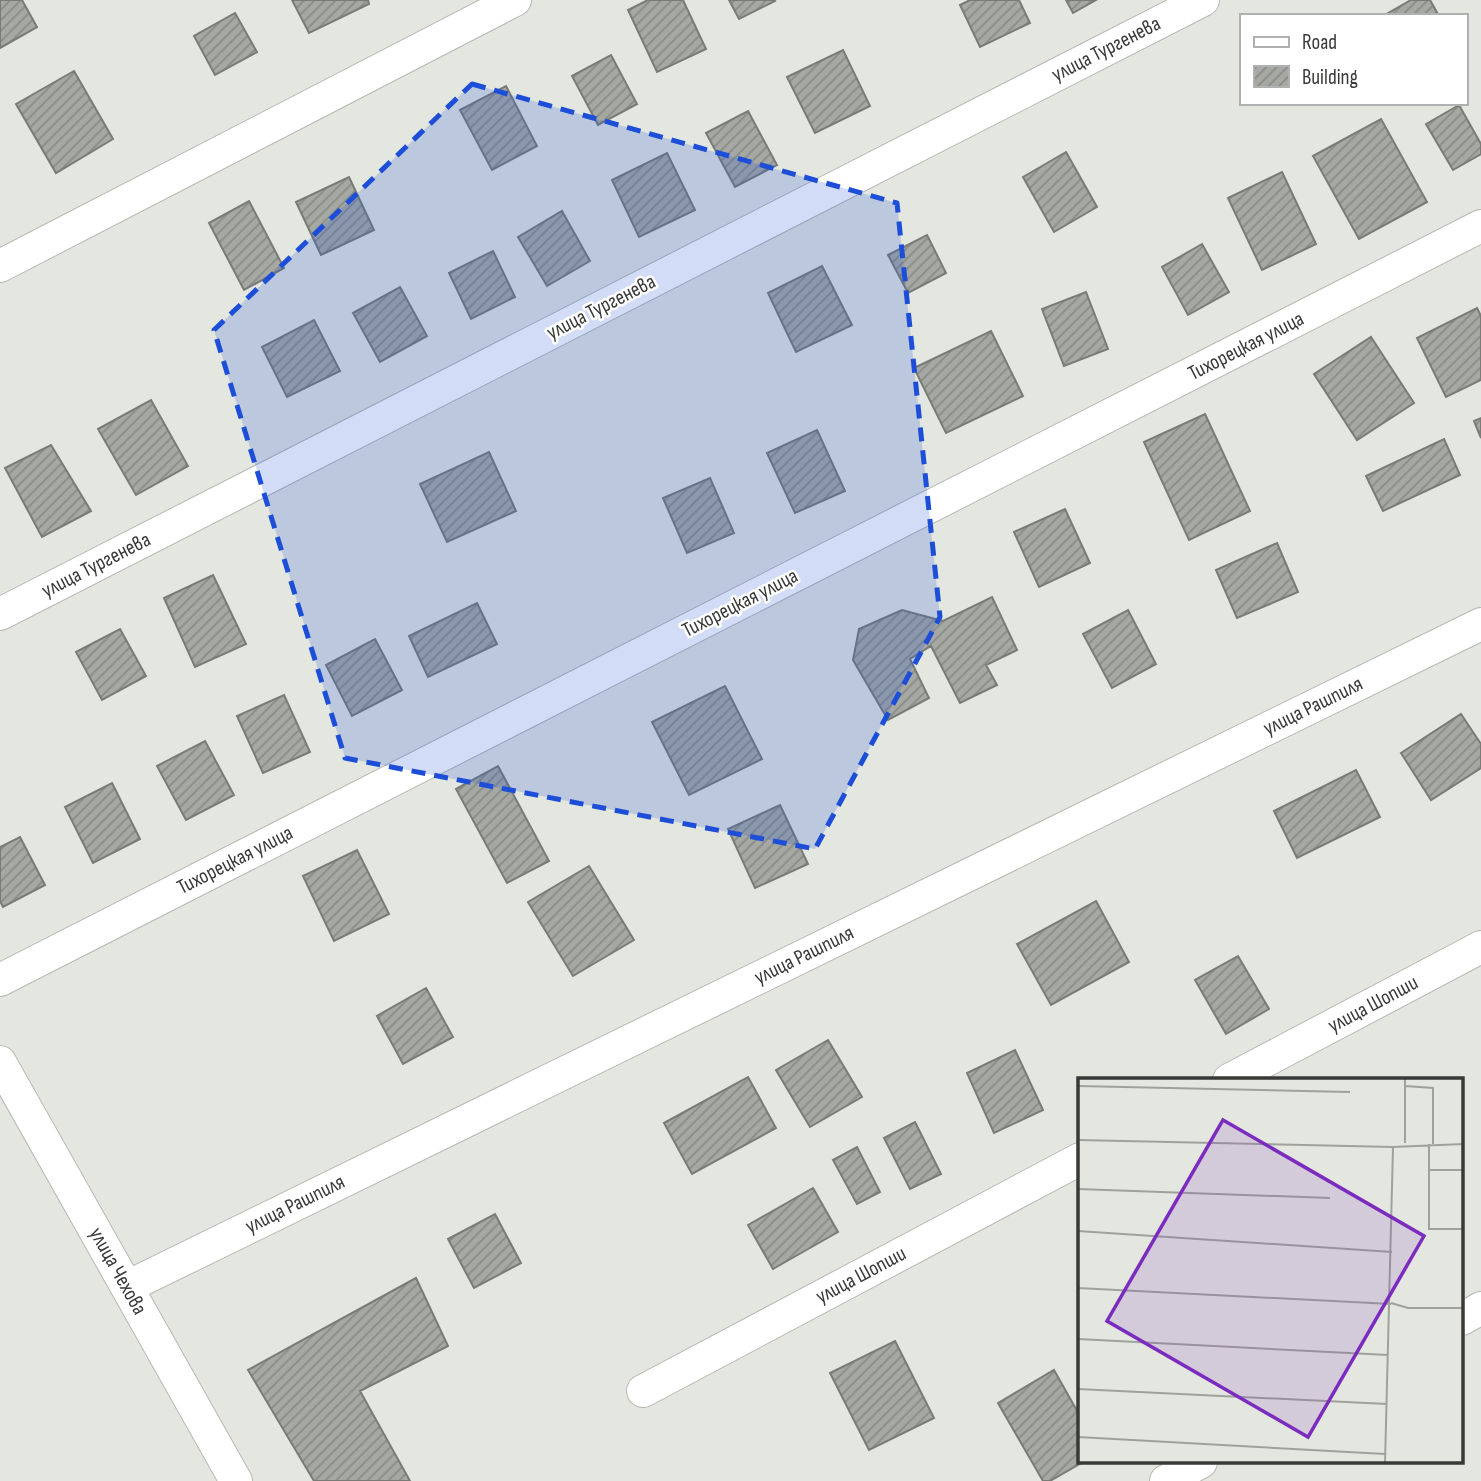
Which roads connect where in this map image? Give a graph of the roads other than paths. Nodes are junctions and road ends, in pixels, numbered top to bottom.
1 (516, 0) edge
2 (1203, 0) edge
3 (1481, 226) edge
4 (0, 266) edge
5 (0, 614) edge
6 (1481, 624) edge
7 (1481, 947) edge
8 (0, 980) edge
9 (0, 1062) edge
10 (1233, 1078) edge
11 (1078, 1160) edge
12 (127, 1287) junction
13 (1481, 1308) edge
14 (1464, 1318) edge
15 (643, 1391) dead end
16 (1198, 1464) edge
17 (236, 1481) edge
18 (1166, 1481) edge

1 - 4 street
2 - 5 street, улица Тургенева
3 - 8 street, Тихорецкая улица
6 - 12 street, улица Рашпиля
7 - 10 street, улица Шопши
9 - 12 street, улица Чехова
11 - 15 street, улица Шопши
12 - 17 street, улица Чехова
13 - 14 street
16 - 18 street

